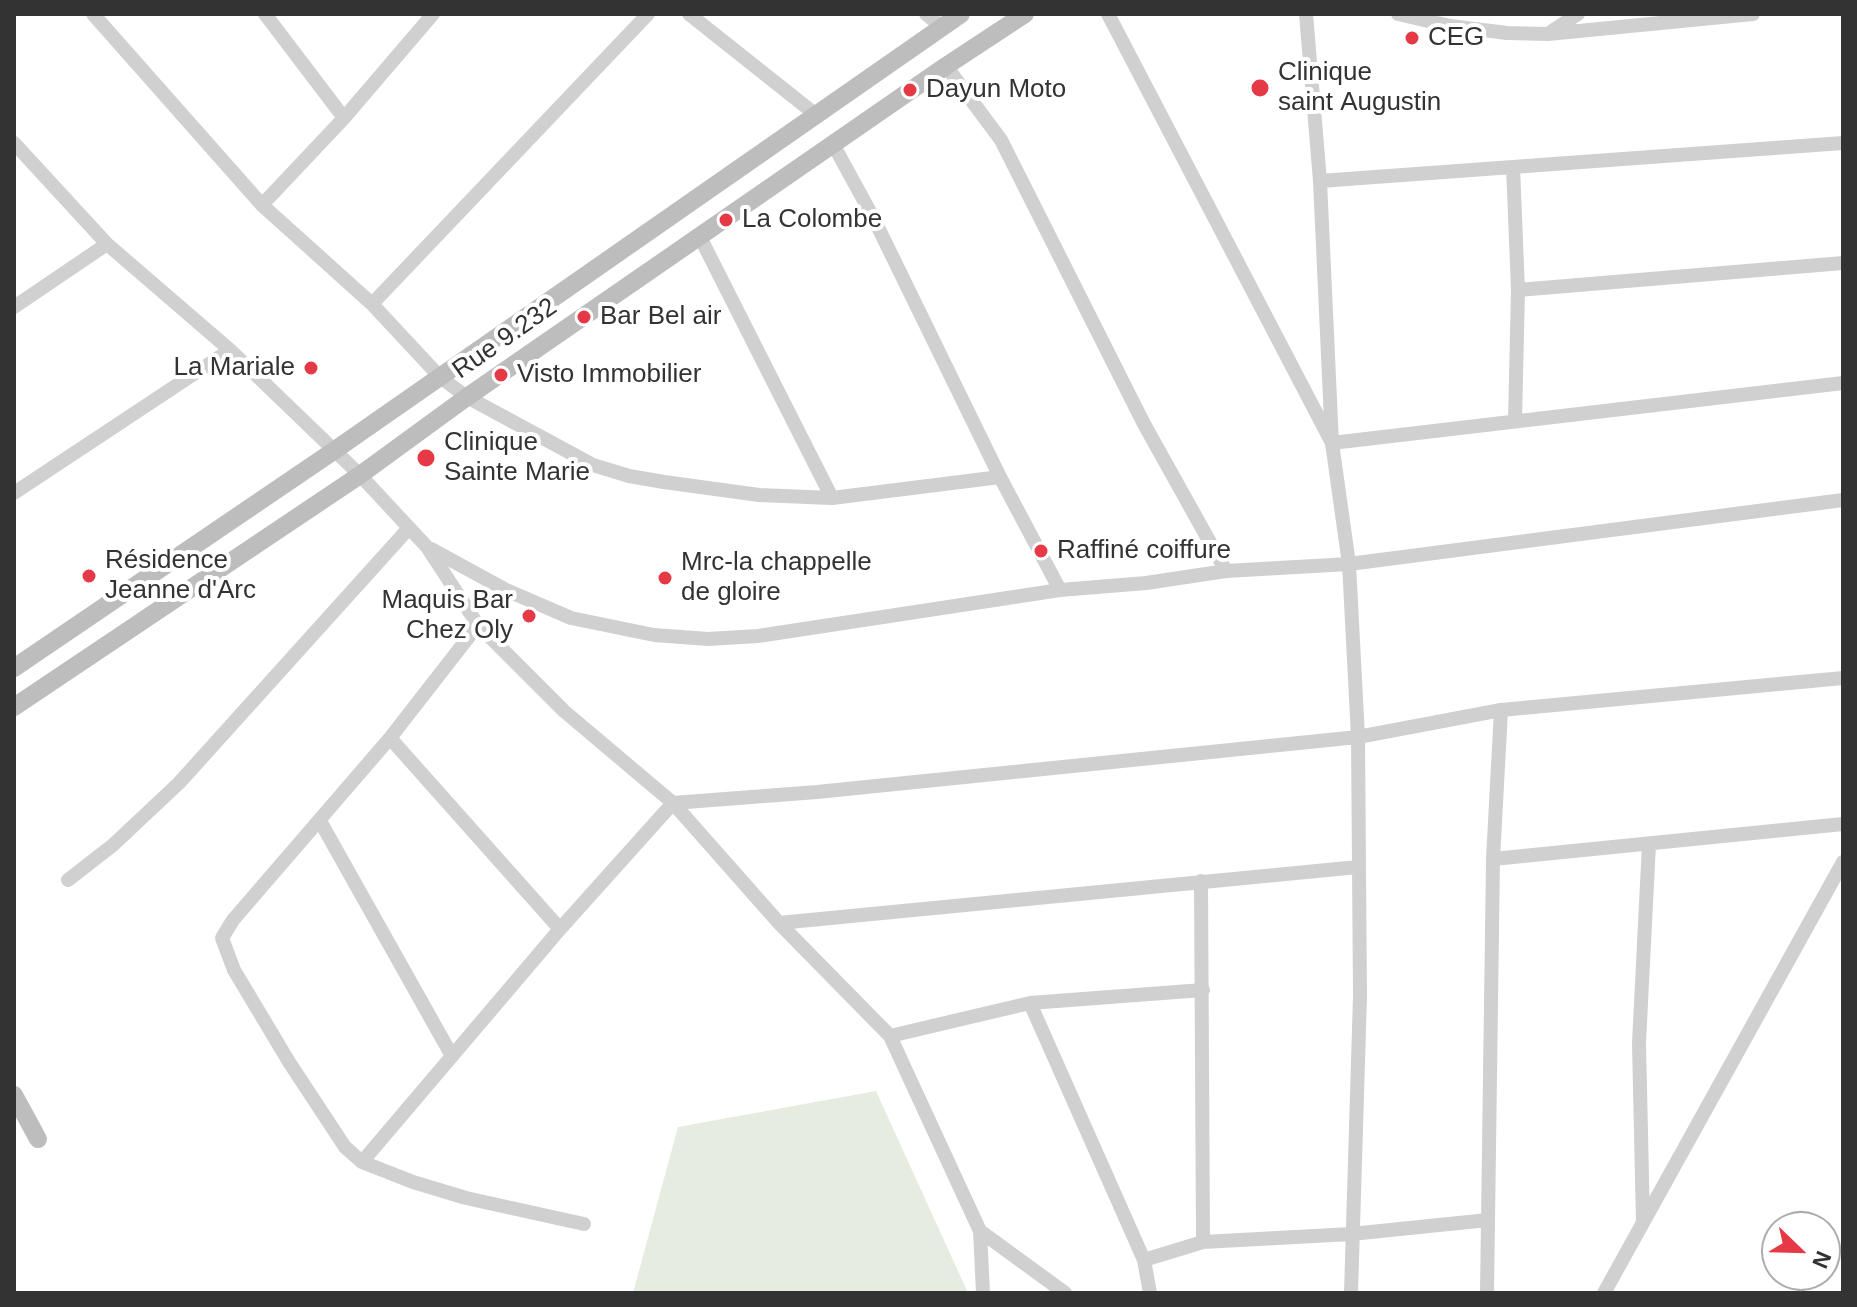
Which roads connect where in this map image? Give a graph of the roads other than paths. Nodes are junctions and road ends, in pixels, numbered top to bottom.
1 (93, 14) edge
2 (265, 14) edge
3 (433, 14) edge
4 (648, 14) edge
5 (689, 14) edge
6 (926, 14) edge
7 (961, 14) edge
8 (1025, 14) edge
9 (1108, 14) edge
10 (1306, 14) edge
11 (1398, 14) edge
12 (1578, 14) edge
13 (1753, 14) edge
14 (1454, 20) edge
15 (942, 27) junction
16 (1548, 34) junction
17 (946, 66) junction
18 (815, 114) junction
19 (344, 118) junction
20 (14, 143) edge
21 (1843, 143) edge
22 (833, 144) junction
23 (1513, 167) junction
24 (1320, 181) junction
25 (262, 205) junction
26 (700, 237) junction
27 (107, 244) junction
28 (1843, 263) edge
29 (1518, 290) junction
30 (372, 304) junction
31 (14, 307) edge
32 (230, 350) junction
33 (440, 377) junction
34 (1843, 383) edge
35 (467, 397) junction
36 (1515, 421) junction
37 (1332, 443) junction
38 (335, 450) junction
39 (360, 475) junction
40 (1000, 477) junction
41 (14, 493) edge
42 (832, 498) junction
43 (1843, 500) edge
44 (409, 528) junction
45 (427, 547) junction
46 (1349, 564) junction
47 (1226, 571) junction
48 (1060, 590) junction
49 (478, 625) junction
50 (14, 668) edge
51 (1843, 678) edge
52 (14, 707) edge
53 (1501, 710) junction
54 (1358, 737) junction
55 (390, 738) junction
56 (673, 803) junction
57 (320, 821) junction
58 (1843, 824) edge
59 (1649, 844) junction
60 (1493, 859) junction
61 (1843, 862) edge
62 (1358, 867) junction
63 (68, 880) dead end
64 (1201, 881) junction
65 (779, 923) junction
66 (560, 929) junction
67 (1203, 990) junction
68 (1030, 1003) junction
69 (890, 1036) junction
70 (452, 1056) junction
71 (14, 1095) edge
72 (14, 1124) edge
73 (362, 1162) junction
74 (1488, 1220) junction
75 (584, 1224) dead end
76 (1643, 1225) junction
77 (980, 1231) junction
78 (1351, 1234) junction
79 (1203, 1242) junction
80 (1144, 1260) junction
81 (983, 1293) edge
82 (1065, 1293) edge
83 (1150, 1293) edge
84 (1351, 1293) edge
85 (1487, 1293) edge
86 (1604, 1293) edge

1 - 25 street
2 - 19 street
3 - 19 street
4 - 30 street
5 - 18 street
6 - 15 street
7 - 15 street, Rue 9.232
8 - 17 street, Rue 9.232
9 - 37 street
10 - 24 street
11 - 14 street
12 - 16 street
13 - 16 street
14 - 16 street
15 - 18 street, Rue 9.232
17 - 22 street, Rue 9.232
17 - 47 street
18 - 33 street, Rue 9.232
19 - 25 street
20 - 27 street
21 - 23 street
22 - 26 street, Rue 9.232
22 - 40 street
23 - 24 street
23 - 29 street
24 - 37 street
25 - 30 street
26 - 35 street, Rue 9.232
26 - 42 street
27 - 31 street
27 - 32 street
28 - 29 street
29 - 36 street
30 - 33 street
32 - 38 street
32 - 41 street
33 - 35 street
33 - 38 street, Rue 9.232
34 - 36 street
35 - 39 street, Rue 9.232
35 - 42 street
36 - 37 street
37 - 46 street
38 - 39 street
38 - 50 street, Rue 9.232
39 - 44 street
39 - 52 street, Rue 9.232
40 - 42 street
40 - 48 street
43 - 46 street
44 - 45 street
44 - 63 street
45 - 48 street
45 - 49 street
46 - 47 street
46 - 54 street
47 - 48 street
49 - 55 street
49 - 56 street
51 - 53 street
53 - 54 street
53 - 60 street
54 - 56 street
54 - 62 street
55 - 57 street
55 - 66 street
56 - 65 street
56 - 66 street
57 - 70 street
57 - 73 street
58 - 59 street
59 - 60 street
59 - 76 street
60 - 74 street
61 - 76 street
62 - 64 street
62 - 78 street
64 - 65 street
64 - 67 street
65 - 69 street
66 - 70 street
67 - 68 street
67 - 79 street
68 - 69 street
68 - 80 street
69 - 77 street
70 - 73 street
71 - 72 street
73 - 75 street
74 - 78 street
74 - 85 street
76 - 86 street
77 - 81 street
77 - 82 street
78 - 79 street
78 - 84 street
79 - 80 street
80 - 83 street

